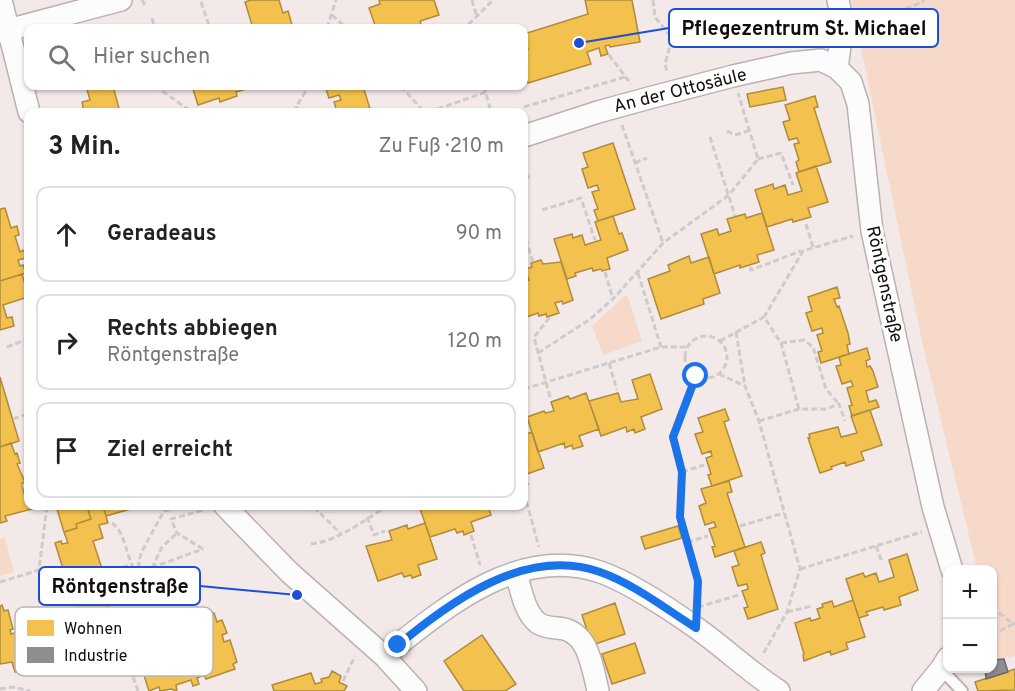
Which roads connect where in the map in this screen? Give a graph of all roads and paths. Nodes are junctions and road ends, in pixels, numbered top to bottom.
1 (1, 0) edge
2 (121, 0) edge
3 (142, 0) edge
4 (336, 0) edge
5 (472, 0) edge
6 (493, 0) edge
7 (653, 0) edge
8 (838, 0) edge
9 (923, 1) edge
10 (201, 2) dead end
11 (145, 5) dead end
12 (332, 15) junction
13 (477, 17) junction
14 (152, 18) dead end
15 (30, 24) edge
16 (153, 24) edge
17 (209, 24) edge
18 (329, 24) edge
19 (342, 24) edge
20 (471, 24) edge
21 (843, 24) junction
22 (24, 26) edge
23 (4, 31) edge
24 (609, 55) dead end
25 (837, 68) junction
26 (733, 76) junction
27 (626, 77) junction
28 (161, 90) edge
29 (307, 90) edge
30 (405, 90) edge
31 (486, 92) joint
32 (672, 92) junction
33 (643, 99) junction
34 (296, 107) edge
35 (524, 107) dead end
36 (616, 107) junction
37 (28, 108) edge
38 (186, 108) edge
39 (420, 108) edge
40 (440, 108) edge
41 (490, 108) edge
42 (749, 130) junction
43 (727, 131) dead end
44 (528, 135) edge
45 (710, 137) dead end
46 (647, 158) dead end
47 (758, 159) junction
48 (635, 163) junction
49 (532, 176) dead end
50 (528, 177) edge
51 (793, 186) dead end
52 (729, 195) junction
53 (542, 210) dead end
54 (735, 216) dead end
55 (806, 224) dead end
56 (872, 231) junction
57 (595, 240) dead end
58 (663, 243) junction
59 (813, 247) junction
60 (528, 248) edge
61 (803, 251) junction
62 (533, 262) dead end
63 (750, 267) dead end
64 (605, 272) dead end
65 (638, 273) junction
66 (613, 299) junction
67 (550, 317) dead end
68 (764, 317) junction
69 (736, 332) junction
70 (24, 341) edge
71 (720, 341) junction
72 (781, 343) junction
73 (7, 347) dead end
74 (661, 347) junction
75 (687, 347) junction
76 (538, 354) junction
77 (609, 363) junction
78 (719, 374) junction
79 (696, 376) junction
80 (545, 383) junction
81 (745, 386) junction
82 (528, 388) edge
83 (617, 390) dead end
84 (550, 397) dead end
85 (838, 404) junction
86 (799, 409) junction
87 (24, 415) edge
88 (13, 419) dead end
89 (759, 421) junction
90 (845, 421) dead end
91 (704, 465) dead end
92 (682, 472) junction
93 (528, 508) edge
94 (46, 510) edge
95 (168, 510) edge
96 (204, 510) dead end
97 (229, 510) edge
98 (317, 510) edge
99 (380, 510) edge
100 (784, 513) junction
101 (367, 517) junction
102 (112, 523) dead end
103 (740, 526) dead end
104 (939, 528) junction
105 (385, 531) dead end
106 (177, 533) junction
107 (341, 534) junction
108 (471, 535) dead end
109 (708, 536) dead end
110 (687, 542) junction
111 (311, 544) dead end
112 (473, 544) dead end
113 (876, 546) junction
114 (882, 562) dead end
115 (130, 565) junction
116 (950, 565) edge
117 (544, 566) junction
118 (152, 568) junction
119 (800, 569) junction
120 (39, 570) junction
121 (114, 570) dead end
122 (137, 573) junction
123 (516, 573) junction
124 (0, 582) edge
125 (739, 595) dead end
126 (812, 606) dead end
127 (63, 607) edge
128 (136, 607) edge
129 (997, 610) edge
130 (787, 612) junction
131 (1014, 624) edge
132 (997, 633) edge
133 (366, 640) junction
134 (384, 656) junction
135 (943, 665) edge
136 (752, 672) junction
137 (950, 673) edge
138 (132, 676) edge
139 (343, 681) dead end
140 (13, 687) junction
141 (0, 689) edge
142 (10, 691) edge
143 (30, 691) edge
144 (136, 691) edge
145 (416, 691) edge
146 (598, 691) edge
147 (779, 691) edge
148 (923, 691) edge
149 (962, 691) edge

1 - 23 street
2 - 15 street
3 - 11 path
4 - 12 path
5 - 13 path
6 - 13 path
7 - 32 path
8 - 21 street
9 - 21 path
10 - 17 path
12 - 18 path
12 - 19 path
13 - 20 path
14 - 16 path
21 - 25 street
22 - 23 street
23 - 37 street
24 - 27 path
25 - 26 street, An der Ottosäule
25 - 56 street, Röntgenstraße
26 - 32 street, An der Ottosäule
26 - 42 path
27 - 33 path
27 - 35 path
28 - 38 path
29 - 34 path
30 - 39 path
31 - 40 path
31 - 41 path
32 - 33 street, An der Ottosäule
33 - 36 street, An der Ottosäule
36 - 44 street, An der Ottosäule
36 - 48 path
42 - 43 path
42 - 47 path
45 - 52 path
46 - 48 path
47 - 51 path
47 - 52 path
48 - 58 path
49 - 50 path
52 - 54 path
52 - 58 path
53 - 57 path
55 - 59 path
56 - 59 path
56 - 104 street, Röntgenstraße
58 - 65 path
59 - 61 path
60 - 62 path
61 - 63 path
61 - 68 path
64 - 66 path
65 - 66 path
65 - 74 path
66 - 76 path
67 - 76 path
68 - 69 path
68 - 72 path
69 - 71 path
69 - 81 path
70 - 73 path
71 - 75 path
71 - 78 path
72 - 85 path
72 - 86 path
74 - 75 path
74 - 77 path
75 - 79 path
76 - 80 path
77 - 80 path
77 - 83 path
78 - 79 path
78 - 81 path
79 - 92 path
80 - 82 path
80 - 84 path
81 - 89 path
85 - 86 path
85 - 90 path
86 - 89 path
87 - 88 path
89 - 100 path
91 - 92 path
92 - 110 path
93 - 117 path
94 - 120 path
95 - 122 path
96 - 106 path
97 - 133 street
98 - 107 path
99 - 101 path
100 - 103 path
100 - 119 path
101 - 105 path
101 - 107 path
102 - 115 path
104 - 113 path
104 - 116 street, Röntgenstraße
106 - 118 path
106 - 118 path
107 - 111 path
108 - 112 path
109 - 110 path
110 - 125 path
113 - 114 path
113 - 119 path
115 - 121 path
115 - 122 path
117 - 123 street
117 - 136 street
118 - 122 path
119 - 130 path
120 - 124 path
120 - 127 path
122 - 128 path
123 - 134 street
123 - 146 street
126 - 130 path
129 - 131 path
130 - 136 path
131 - 132 path
133 - 134 street
133 - 139 path
134 - 145 street
135 - 148 street
136 - 147 street
137 - 149 lane
138 - 144 path
140 - 141 path
140 - 142 path
140 - 143 path

